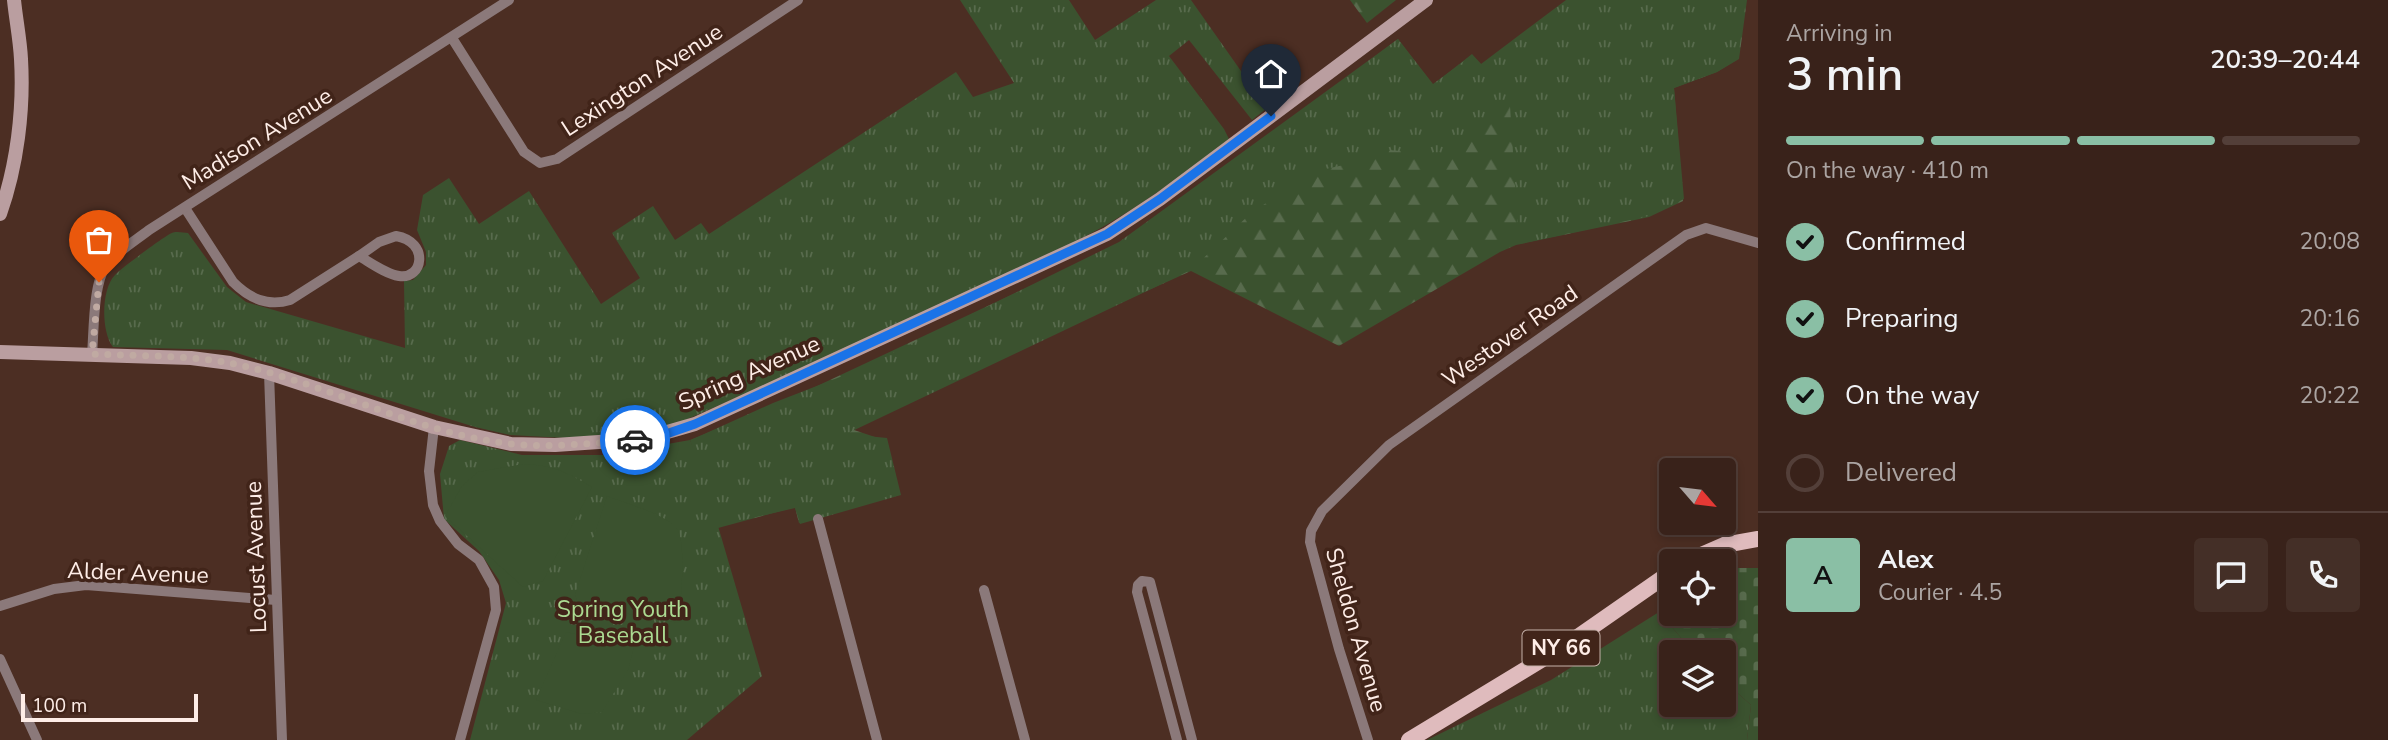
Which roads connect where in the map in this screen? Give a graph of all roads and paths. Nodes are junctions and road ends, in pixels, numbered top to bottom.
1 (14, 0) edge
2 (509, 0) edge
3 (798, 0) edge
4 (1426, 0) edge
5 (452, 38) junction
6 (185, 208) junction
7 (0, 214) edge
8 (1758, 243) edge
9 (359, 256) junction
10 (0, 352) edge
11 (92, 354) junction
12 (270, 373) junction
13 (434, 427) junction
14 (818, 519) dead end
15 (1311, 531) joint
16 (1758, 539) edge
17 (1715, 549) edge
18 (1659, 580) edge
19 (984, 590) dead end
20 (276, 600) junction
21 (0, 606) edge
22 (0, 659) edge
23 (37, 740) edge
24 (282, 740) edge
25 (460, 740) edge
26 (877, 740) edge
27 (1025, 740) edge
28 (1177, 740) edge
29 (1192, 740) edge
30 (1368, 740) edge
31 (1409, 740) edge

1 - 7 street
2 - 5 street, Madison Avenue
3 - 5 street, Lexington Avenue
4 - 13 street, Spring Avenue
5 - 6 street, Madison Avenue
6 - 9 street
6 - 11 street, Madison Avenue
8 - 15 street, Westover Road
9 - 9 street
10 - 11 street, Spring Avenue
11 - 12 street, Spring Avenue
12 - 13 street, Spring Avenue
12 - 20 street, Locust Avenue
13 - 25 street
14 - 26 street
15 - 30 street, Sheldon Avenue
16 - 17 main road
18 - 31 main road, NY 66
19 - 27 street
20 - 21 street, Alder Avenue
20 - 24 street, Locust Avenue
22 - 23 street
28 - 29 street

